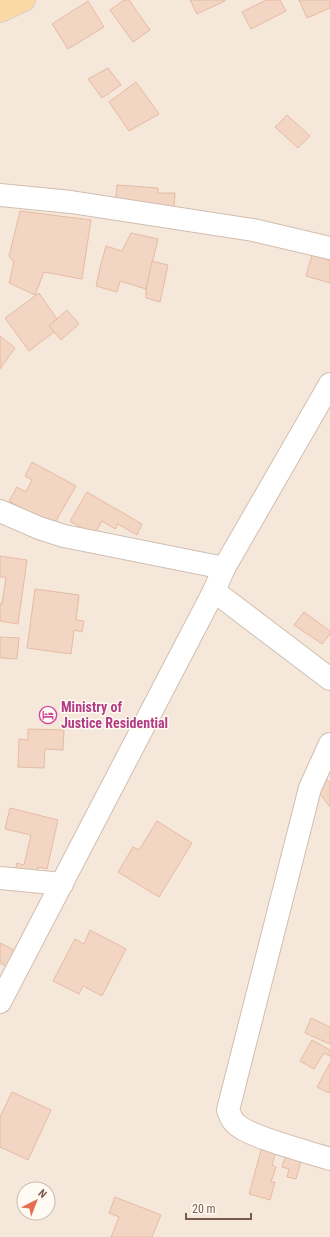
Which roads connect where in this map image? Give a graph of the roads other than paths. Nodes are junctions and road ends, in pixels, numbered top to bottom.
1 (24, 0) edge
2 (0, 12) edge
3 (0, 195) edge
4 (330, 248) edge
5 (330, 384) edge
6 (0, 511) edge
7 (224, 568) junction
8 (214, 591) junction
9 (330, 678) edge
10 (330, 744) edge
11 (0, 878) edge
12 (62, 884) junction
13 (0, 1002) edge
14 (330, 1159) edge

1 - 2 main road
3 - 4 street
5 - 7 street
6 - 7 street
7 - 8 street
8 - 9 street
8 - 12 street
10 - 14 street
11 - 12 street
12 - 13 street

